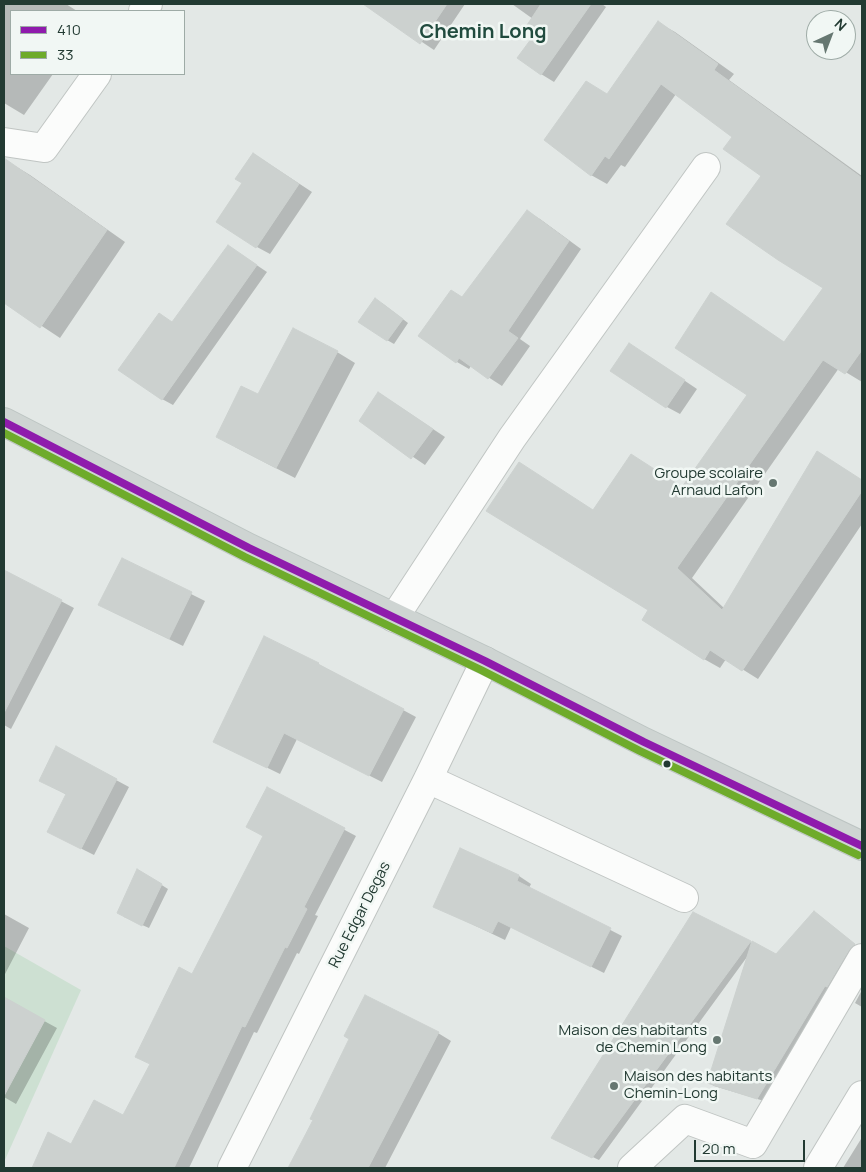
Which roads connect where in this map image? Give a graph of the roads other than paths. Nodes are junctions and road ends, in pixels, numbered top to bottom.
1 (97, 75) edge
2 (4, 142) edge
3 (706, 167) dead end
4 (4, 422) edge
5 (394, 618) junction
6 (485, 661) junction
7 (428, 779) junction
8 (862, 846) edge
9 (684, 898) dead end
10 (862, 958) edge
11 (862, 1095) edge
12 (232, 1168) edge
13 (632, 1168) edge
14 (818, 1168) edge

1 - 2 street
3 - 5 street
4 - 5 main road
5 - 6 main road
6 - 7 street, Rue Edgar Degas
6 - 8 main road
7 - 9 street
7 - 12 street, Rue Edgar Degas
10 - 13 street
11 - 14 street

